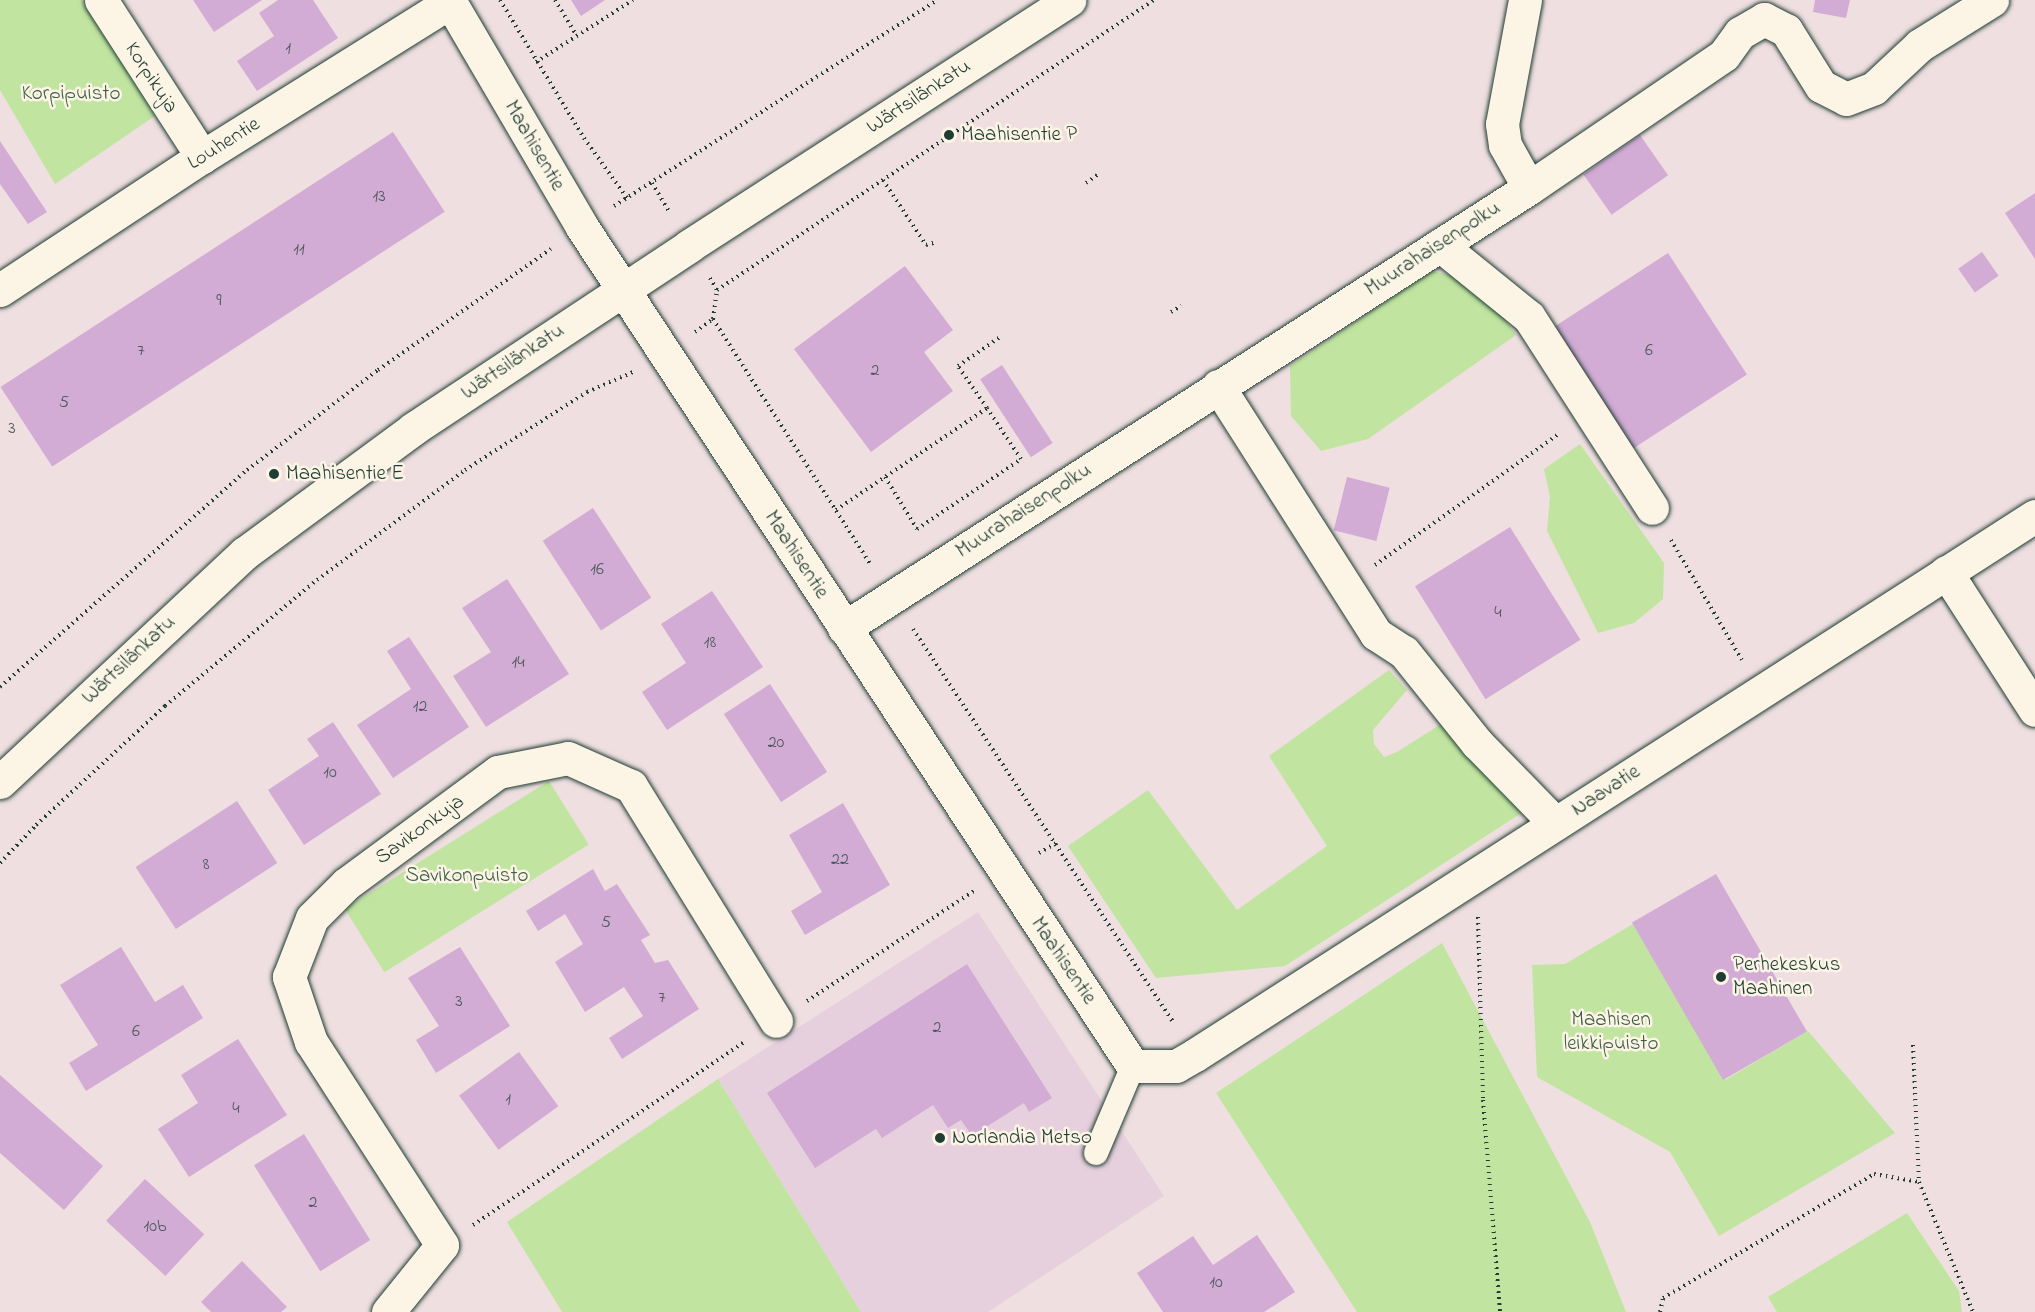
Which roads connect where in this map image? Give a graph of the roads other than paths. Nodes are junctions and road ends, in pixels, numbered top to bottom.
1 (101, 0) edge
2 (1069, 0) edge
3 (1525, 0) edge
4 (1992, 0) edge
5 (450, 1) edge
6 (202, 157) junction
7 (1528, 188) junction
8 (1440, 244) junction
9 (623, 289) junction
10 (0, 290) edge
11 (1218, 386) junction
12 (1652, 508) road end
13 (2035, 516) edge
14 (1946, 572) junction
15 (844, 628) junction
16 (2035, 710) edge
17 (0, 782) edge
18 (1555, 823) junction
19 (776, 1021) dead end
20 (1133, 1066) junction
21 (1096, 1153) dead end
22 (388, 1312) edge

1 - 6 street, Korpikuja
2 - 9 street, Wärtsilänkatu
3 - 7 street
4 - 7 street, Muurahaisenpolku
5 - 6 street, Louhentie
5 - 9 street, Maahisentie
6 - 10 street, Louhentie
7 - 8 street, Muurahaisenpolku
8 - 11 street, Muurahaisenpolku
8 - 12 street
9 - 15 street, Maahisentie
9 - 17 street, Wärtsilänkatu
11 - 15 street, Muurahaisenpolku
11 - 18 street
13 - 14 street, Naavatie
14 - 16 street
14 - 18 street, Naavatie
15 - 20 street, Maahisentie
18 - 20 street, Naavatie
19 - 22 street, Savikonkuja
20 - 21 lane

